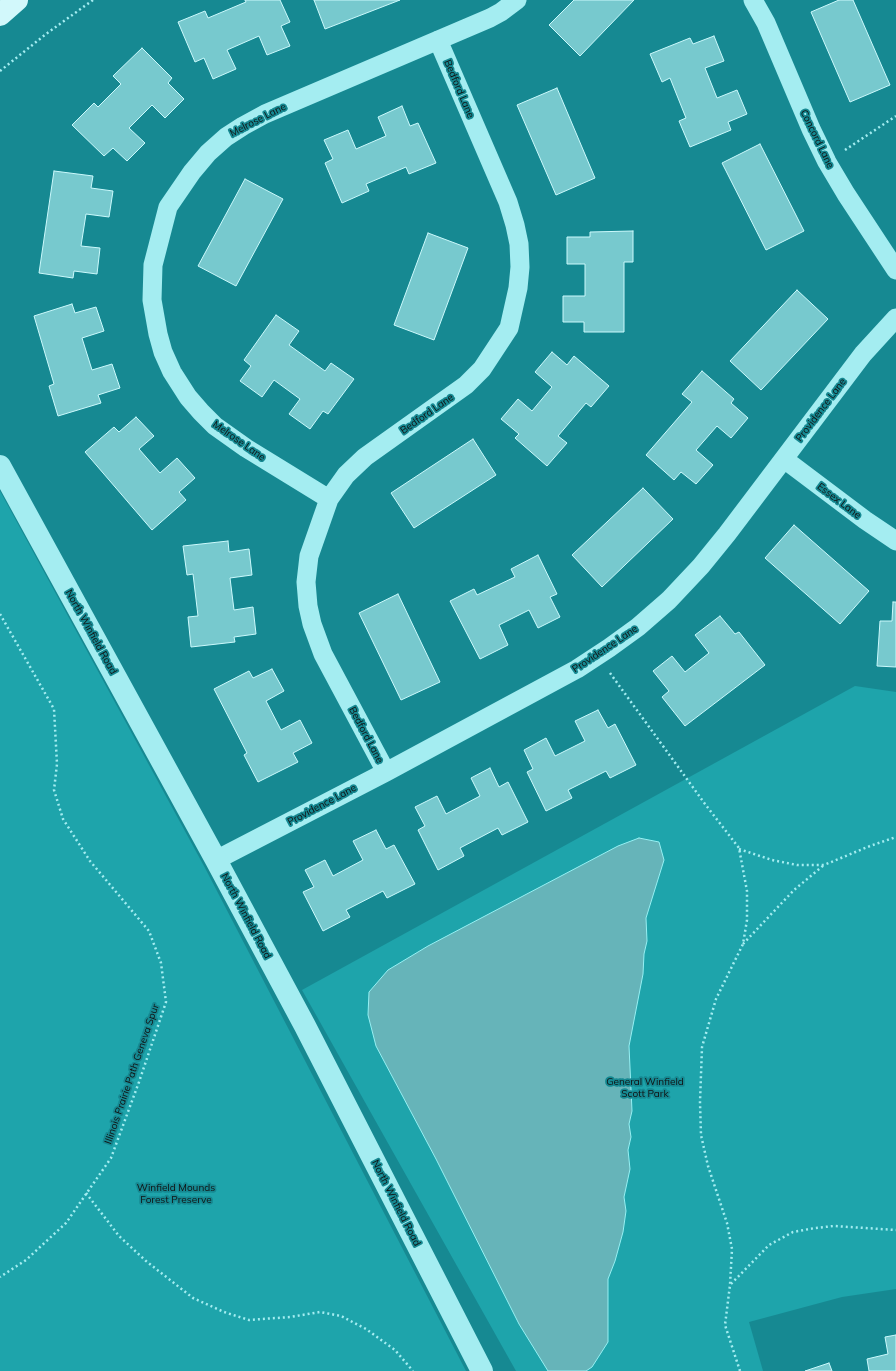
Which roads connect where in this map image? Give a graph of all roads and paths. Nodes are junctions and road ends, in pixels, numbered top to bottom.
1 (17, 0) edge
2 (93, 0) edge
3 (517, 0) edge
4 (753, 0) edge
5 (0, 15) edge
6 (438, 40) junction
7 (0, 71) edge
8 (896, 116) edge
9 (845, 150) dead end
10 (896, 270) edge
11 (896, 318) edge
12 (784, 459) junction
13 (0, 466) edge
14 (329, 499) junction
15 (896, 541) edge
16 (0, 614) edge
17 (610, 672) dead end
18 (386, 772) junction
19 (896, 837) edge
20 (739, 848) junction
21 (216, 860) junction
22 (824, 865) junction
23 (743, 944) junction
24 (86, 1193) junction
25 (896, 1230) edge
26 (0, 1277) edge
27 (730, 1285) junction
28 (413, 1371) edge
29 (482, 1371) edge
30 (740, 1371) edge

1 - 5 main road
2 - 7 path
3 - 6 street, Melrose Lane
4 - 10 street, Concord Lane
6 - 14 street, Bedford Lane
6 - 14 street, Melrose Lane
8 - 9 path
11 - 12 street, Providence Lane
12 - 15 street, Essex Lane
12 - 18 street, Providence Lane
13 - 21 street, North Winfield Road
14 - 18 street, Bedford Lane
16 - 24 path, Illinois Prairie Path Geneva Spur
17 - 20 path
18 - 21 street, Providence Lane
19 - 22 path
20 - 22 path
20 - 23 path
21 - 29 street, North Winfield Road
22 - 23 path
23 - 27 path
24 - 26 path, Illinois Prairie Path Geneva Spur
24 - 28 path
25 - 27 path
27 - 30 path

